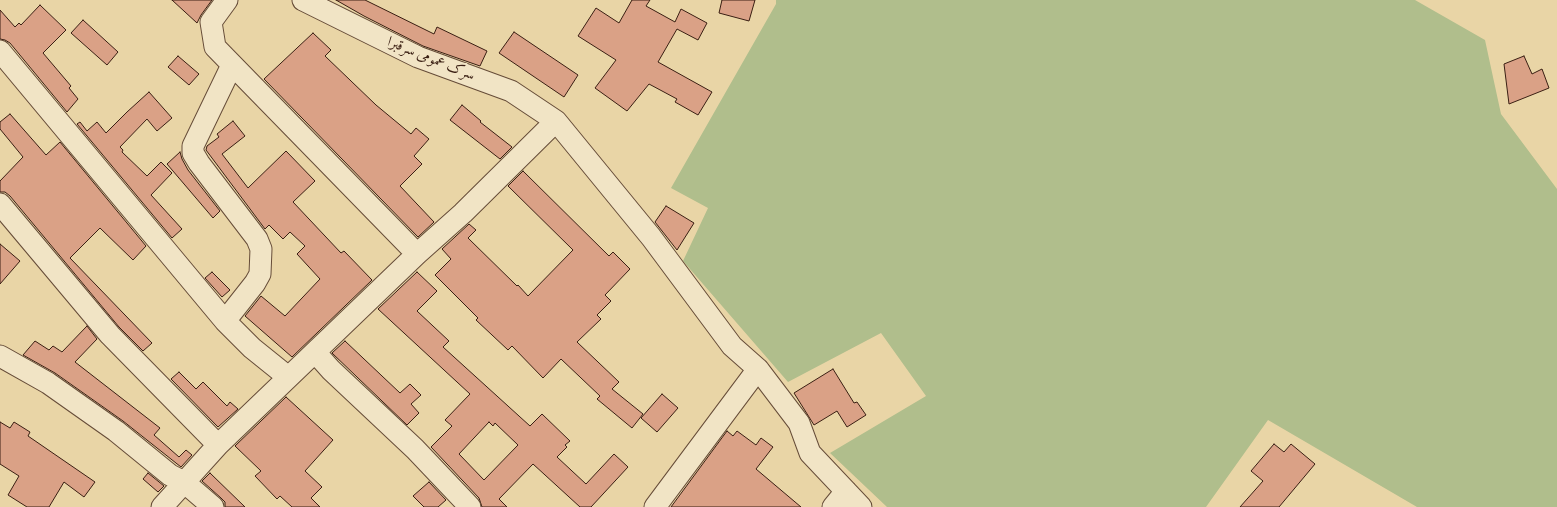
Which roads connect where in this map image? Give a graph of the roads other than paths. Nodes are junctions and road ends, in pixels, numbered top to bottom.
1 (227, 0) edge
2 (303, 0) edge
3 (0, 51) edge
4 (232, 64) junction
5 (556, 121) junction
6 (0, 204) edge
7 (417, 254) junction
8 (225, 321) junction
9 (315, 352) junction
10 (0, 356) edge
11 (758, 369) junction
12 (288, 377) junction
13 (218, 445) junction
14 (184, 482) junction
15 (839, 499) edge
16 (162, 507) edge
17 (213, 507) edge
18 (470, 507) edge
19 (655, 507) edge
20 (861, 507) edge

1 - 4 street
2 - 5 street, سرک عمومی سرقبرا
3 - 8 street
4 - 7 street
4 - 8 street
5 - 7 street
5 - 11 street, سرک عمومی سرقبرا
6 - 13 street
7 - 9 street
8 - 12 street
9 - 12 street
9 - 18 street
10 - 14 street
11 - 15 street, سرک عمومی سرقبرا
11 - 19 street
12 - 13 street
13 - 14 street
14 - 16 street
14 - 17 street
15 - 20 street, سرک عمومی سرقبرا

